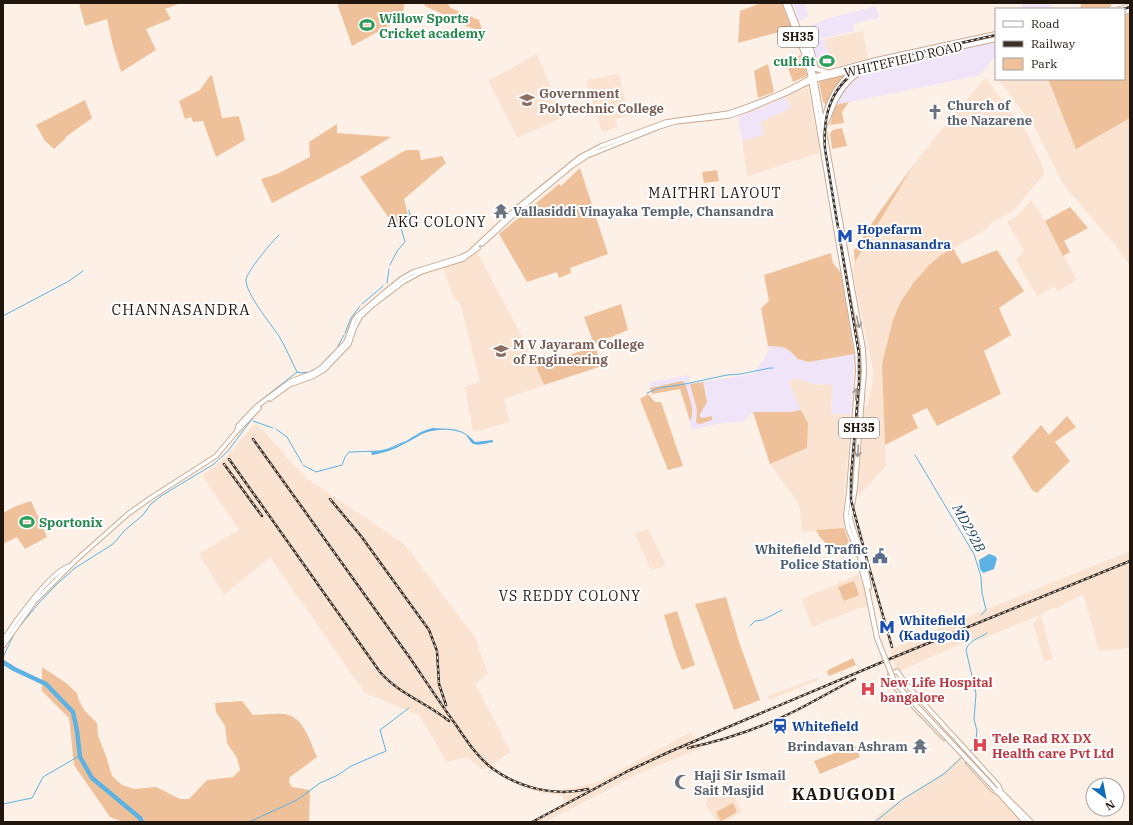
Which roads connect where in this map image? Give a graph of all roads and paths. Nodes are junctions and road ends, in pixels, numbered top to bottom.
1 (787, 3) edge
2 (790, 12) dead end
3 (995, 34) edge
4 (995, 39) edge
5 (805, 46) junction
6 (905, 56) junction
7 (899, 58) junction
8 (871, 66) junction
9 (857, 69) junction
10 (828, 72) junction
11 (812, 79) junction
12 (823, 125) junction
13 (336, 356) junction
14 (858, 359) junction
15 (864, 360) junction
16 (854, 426) junction
17 (859, 427) junction
18 (237, 431) junction
19 (868, 587) junction
20 (25, 611) junction
21 (3, 640) edge
22 (3, 646) edge
23 (998, 790) junction
24 (1026, 822) edge
25 (1031, 822) edge

1 - 2 main road
1 - 5 main road, SH35
1 - 11 main road, SH35
3 - 6 main road, WHITEFIELD ROAD
4 - 6 main road, WHITEFIELD ROAD
5 - 10 main road
5 - 11 main road, SH35
6 - 7 main road, WHITEFIELD ROAD
7 - 8 main road, WHITEFIELD ROAD
7 - 10 main road, WHITEFIELD ROAD
8 - 9 main road, WHITEFIELD ROAD
8 - 12 main road
9 - 11 main road, WHITEFIELD ROAD
9 - 12 main road
10 - 11 main road, WHITEFIELD ROAD
11 - 12 main road, SH35
11 - 13 main road
11 - 14 main road, SH35
12 -> 15 main road, SH35
13 - 18 main road
13 - 18 main road
14 - 15 main road
16 -> 14 main road, SH35
15 - 17 main road, SH35
16 - 17 main road
16 - 19 main road, SH35
17 -> 19 main road, SH35
18 - 20 main road
19 - 23 main road, SH35, bridge
20 - 21 main road
20 - 22 main road
23 - 23 main road
23 - 24 main road, SH35
23 - 25 main road, SH35

